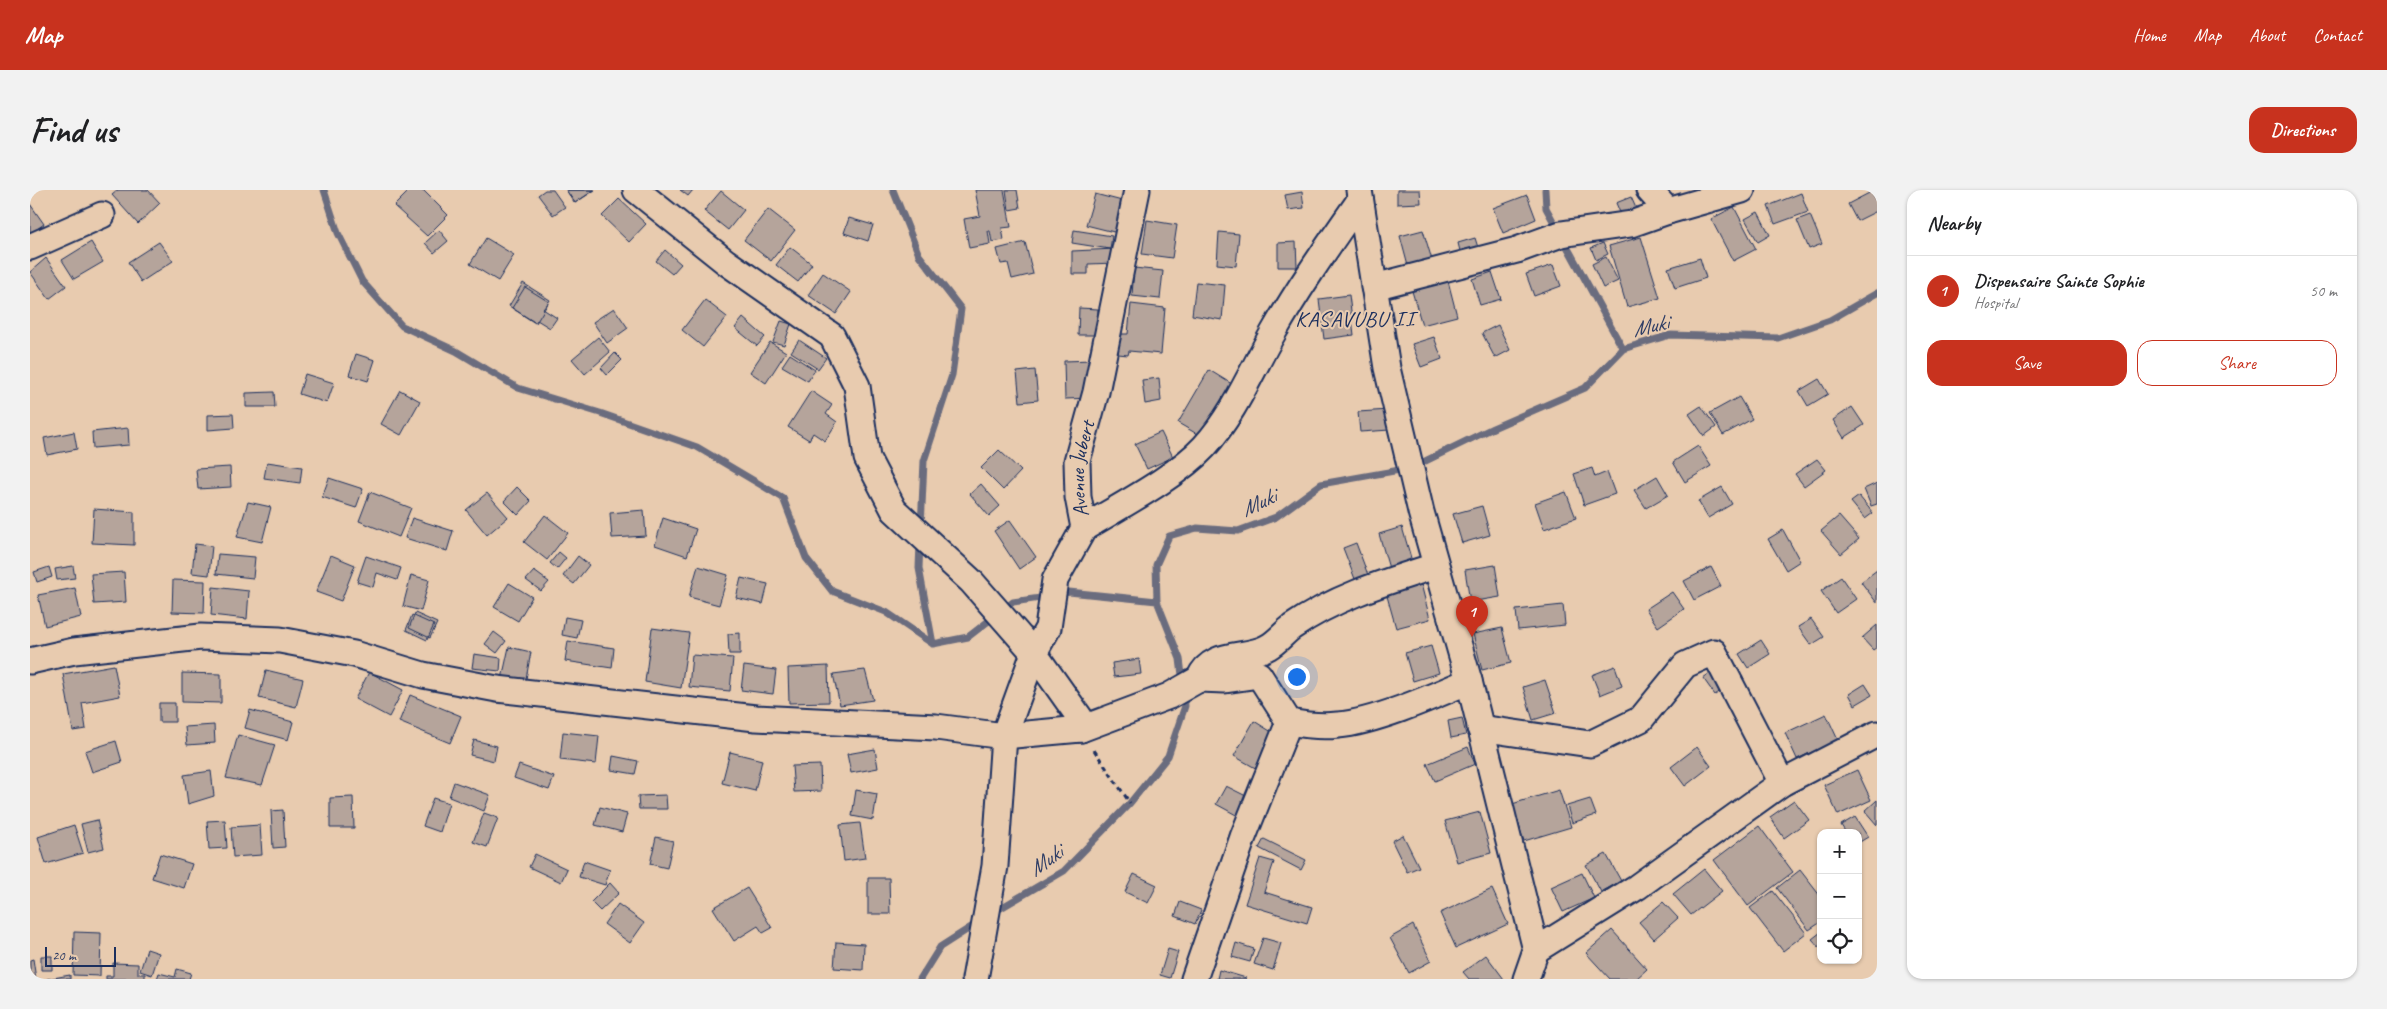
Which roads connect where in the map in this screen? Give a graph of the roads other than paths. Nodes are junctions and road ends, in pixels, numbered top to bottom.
1 (636, 190) edge
2 (1137, 190) edge
3 (1649, 190) edge
4 (1742, 190) edge
5 (1360, 195) edge
6 (1668, 211) junction
7 (102, 215) dead end
8 (30, 247) edge
9 (1374, 287) junction
10 (1084, 528) junction
11 (1435, 566) junction
12 (1268, 647) junction
13 (1034, 653) junction
14 (30, 661) edge
15 (1259, 675) junction
16 (1200, 679) junction
17 (1469, 681) junction
18 (1289, 722) junction
19 (1480, 728) junction
20 (1081, 729) junction
21 (1877, 734) edge
22 (1004, 736) junction
23 (1782, 782) junction
24 (1536, 950) junction
25 (975, 979) edge
26 (1194, 979) edge
27 (1526, 979) edge

1 - 13 street
2 - 10 street, Avenue Jubert
3 - 6 street
4 - 6 street
5 - 9 street
5 - 10 street
6 - 9 street
7 - 8 street
9 - 11 street
10 - 13 street, Avenue Jubert
11 - 12 street
11 - 17 street
12 - 15 street
12 - 16 street
13 - 20 street
13 - 22 street, Avenue Jubert
14 - 22 street
15 - 16 street
15 - 18 street
16 - 20 street
17 - 18 street
17 - 19 street
18 - 26 street
19 - 23 street
19 - 24 street
20 - 22 street
21 - 23 street
22 - 25 street, Avenue Jubert
23 - 24 street
24 - 27 street

